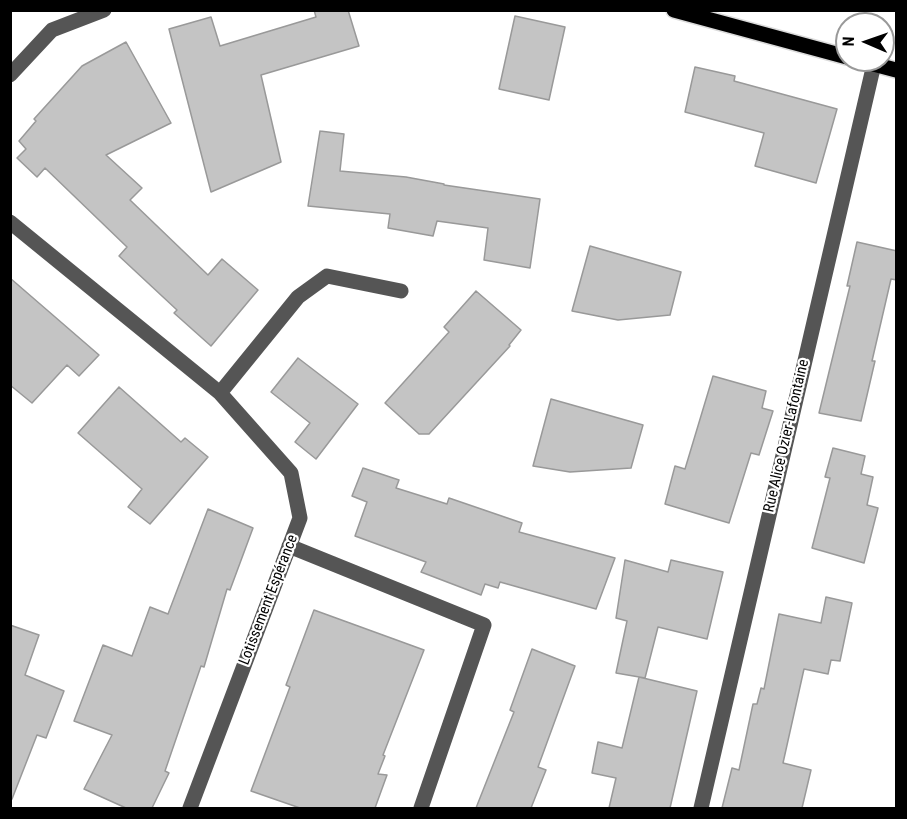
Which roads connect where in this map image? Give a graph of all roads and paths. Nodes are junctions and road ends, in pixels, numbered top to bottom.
1 (104, 10) edge
2 (674, 10) edge
3 (835, 54) edge
4 (872, 72) edge
5 (10, 75) edge
6 (10, 222) edge
7 (401, 291) dead end
8 (220, 393) junction
9 (290, 546) junction
10 (190, 808) edge
11 (421, 808) edge
12 (701, 808) edge

1 - 5 street
2 - 3 main road
4 - 12 street, Rue Alice Ozier-Lafontaine
6 - 8 street, Lotissement Espérance
7 - 8 street
8 - 9 street, Lotissement Espérance
9 - 10 street, Lotissement Espérance
9 - 11 street

